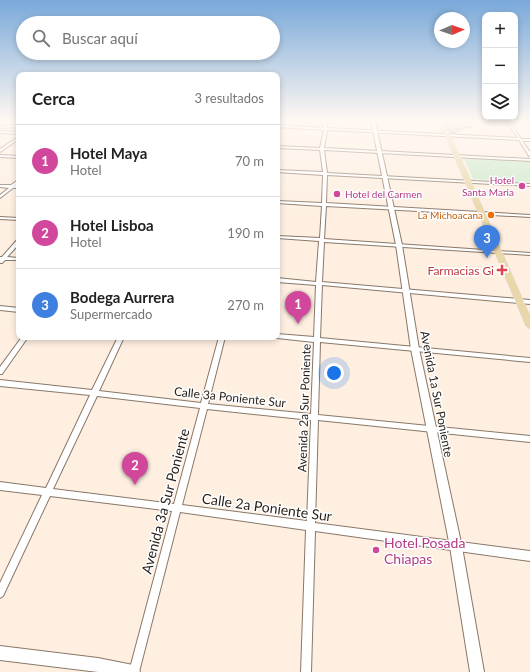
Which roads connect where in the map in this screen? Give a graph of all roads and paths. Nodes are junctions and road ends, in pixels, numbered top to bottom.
1 (322, 152) edge
2 (379, 152) edge
3 (386, 152) edge
4 (455, 152) edge
5 (0, 156) edge
6 (457, 156) junction
7 (16, 157) edge
8 (530, 160) edge
9 (280, 171) edge
10 (325, 174) junction
11 (385, 177) junction
12 (469, 182) junction
13 (16, 184) edge
14 (530, 185) edge
15 (0, 186) edge
16 (12, 187) junction
17 (16, 187) edge
18 (0, 197) edge
19 (280, 202) edge
20 (324, 205) junction
21 (391, 208) junction
22 (482, 213) junction
23 (530, 216) edge
24 (0, 218) edge
25 (16, 219) edge
26 (280, 237) edge
27 (322, 240) junction
28 (16, 244) edge
29 (399, 245) junction
30 (499, 252) junction
31 (530, 254) edge
32 (1, 259) edge
33 (16, 260) edge
34 (280, 280) edge
35 (319, 283) junction
36 (405, 290) junction
37 (520, 301) junction
38 (530, 302) edge
39 (0, 308) edge
40 (16, 310) edge
41 (530, 326) edge
42 (280, 336) edge
43 (23, 340) edge
44 (120, 340) edge
45 (221, 340) edge
46 (318, 340) junction
47 (415, 349) junction
48 (530, 360) edge
49 (0, 372) edge
50 (0, 383) edge
51 (95, 393) junction
52 (204, 406) junction
53 (314, 416) junction
54 (432, 428) junction
55 (530, 439) edge
56 (0, 486) edge
57 (48, 492) junction
58 (177, 508) junction
59 (311, 527) junction
60 (456, 547) junction
61 (530, 556) edge
62 (0, 593) edge
63 (0, 653) edge
64 (134, 672) edge
65 (306, 672) edge
66 (477, 672) edge

1 - 10 street, Avenida 2a Sur Poniente
2 - 11 street, Avenida 1a Sur Poniente
3 - 6 street
4 - 6 main road
5 - 7 street
6 - 8 street
6 - 12 main road
9 - 10 street
10 - 11 street
10 - 20 street, Avenida 2a Sur Poniente
11 - 12 street
11 - 21 street, Avenida 1a Sur Poniente
12 - 14 street
12 - 22 main road
13 - 16 street
15 - 16 street
16 - 17 street
16 - 18 street
19 - 20 street
20 - 21 street
20 - 27 street, Avenida 2a Sur Poniente
21 - 22 street
21 - 29 street, Avenida 1a Sur Poniente
22 - 23 street
22 - 30 main road
24 - 25 street
26 - 27 street
27 - 29 street
27 - 35 street, Avenida 2a Sur Poniente
28 - 32 street
29 - 30 street
29 - 36 street, Avenida 1a Sur Poniente
30 - 31 street
30 - 37 main road
32 - 33 street
34 - 35 street
35 - 36 street
35 - 46 street, Avenida 2a Sur Poniente
36 - 37 street
36 - 47 street, Avenida 1a Sur Poniente
37 - 38 street
37 - 41 main road
39 - 40 street
42 - 46 street
43 - 49 street
44 - 51 street
45 - 52 street, Avenida 3a Sur Poniente
46 - 47 street
46 - 53 street, Avenida 2a Sur Poniente
47 - 48 street
47 - 54 street, Avenida 1a Sur Poniente
50 - 51 street, Calle 3a Poniente Sur
51 - 52 street, Calle 3a Poniente Sur
51 - 57 street
52 - 53 street, Calle 3a Poniente Sur
52 - 58 street, Avenida 3a Sur Poniente
53 - 54 street, Calle 3a Poniente Sur
53 - 59 street, Avenida 2a Sur Poniente
54 - 55 street, Calle 3a Poniente Sur
54 - 60 street, Avenida 1a Sur Poniente
56 - 57 street, Calle 2a Poniente Sur
57 - 58 street, Calle 2a Poniente Sur
57 - 62 street
58 - 59 street, Calle 2a Poniente Sur
58 - 64 street, Avenida 3a Sur Poniente
59 - 60 street, Calle 2a Poniente Sur
59 - 65 street, Avenida 2a Sur Poniente
60 - 61 street, Calle 2a Poniente Sur
60 - 66 street, Avenida 1a Sur Poniente
63 - 64 street

